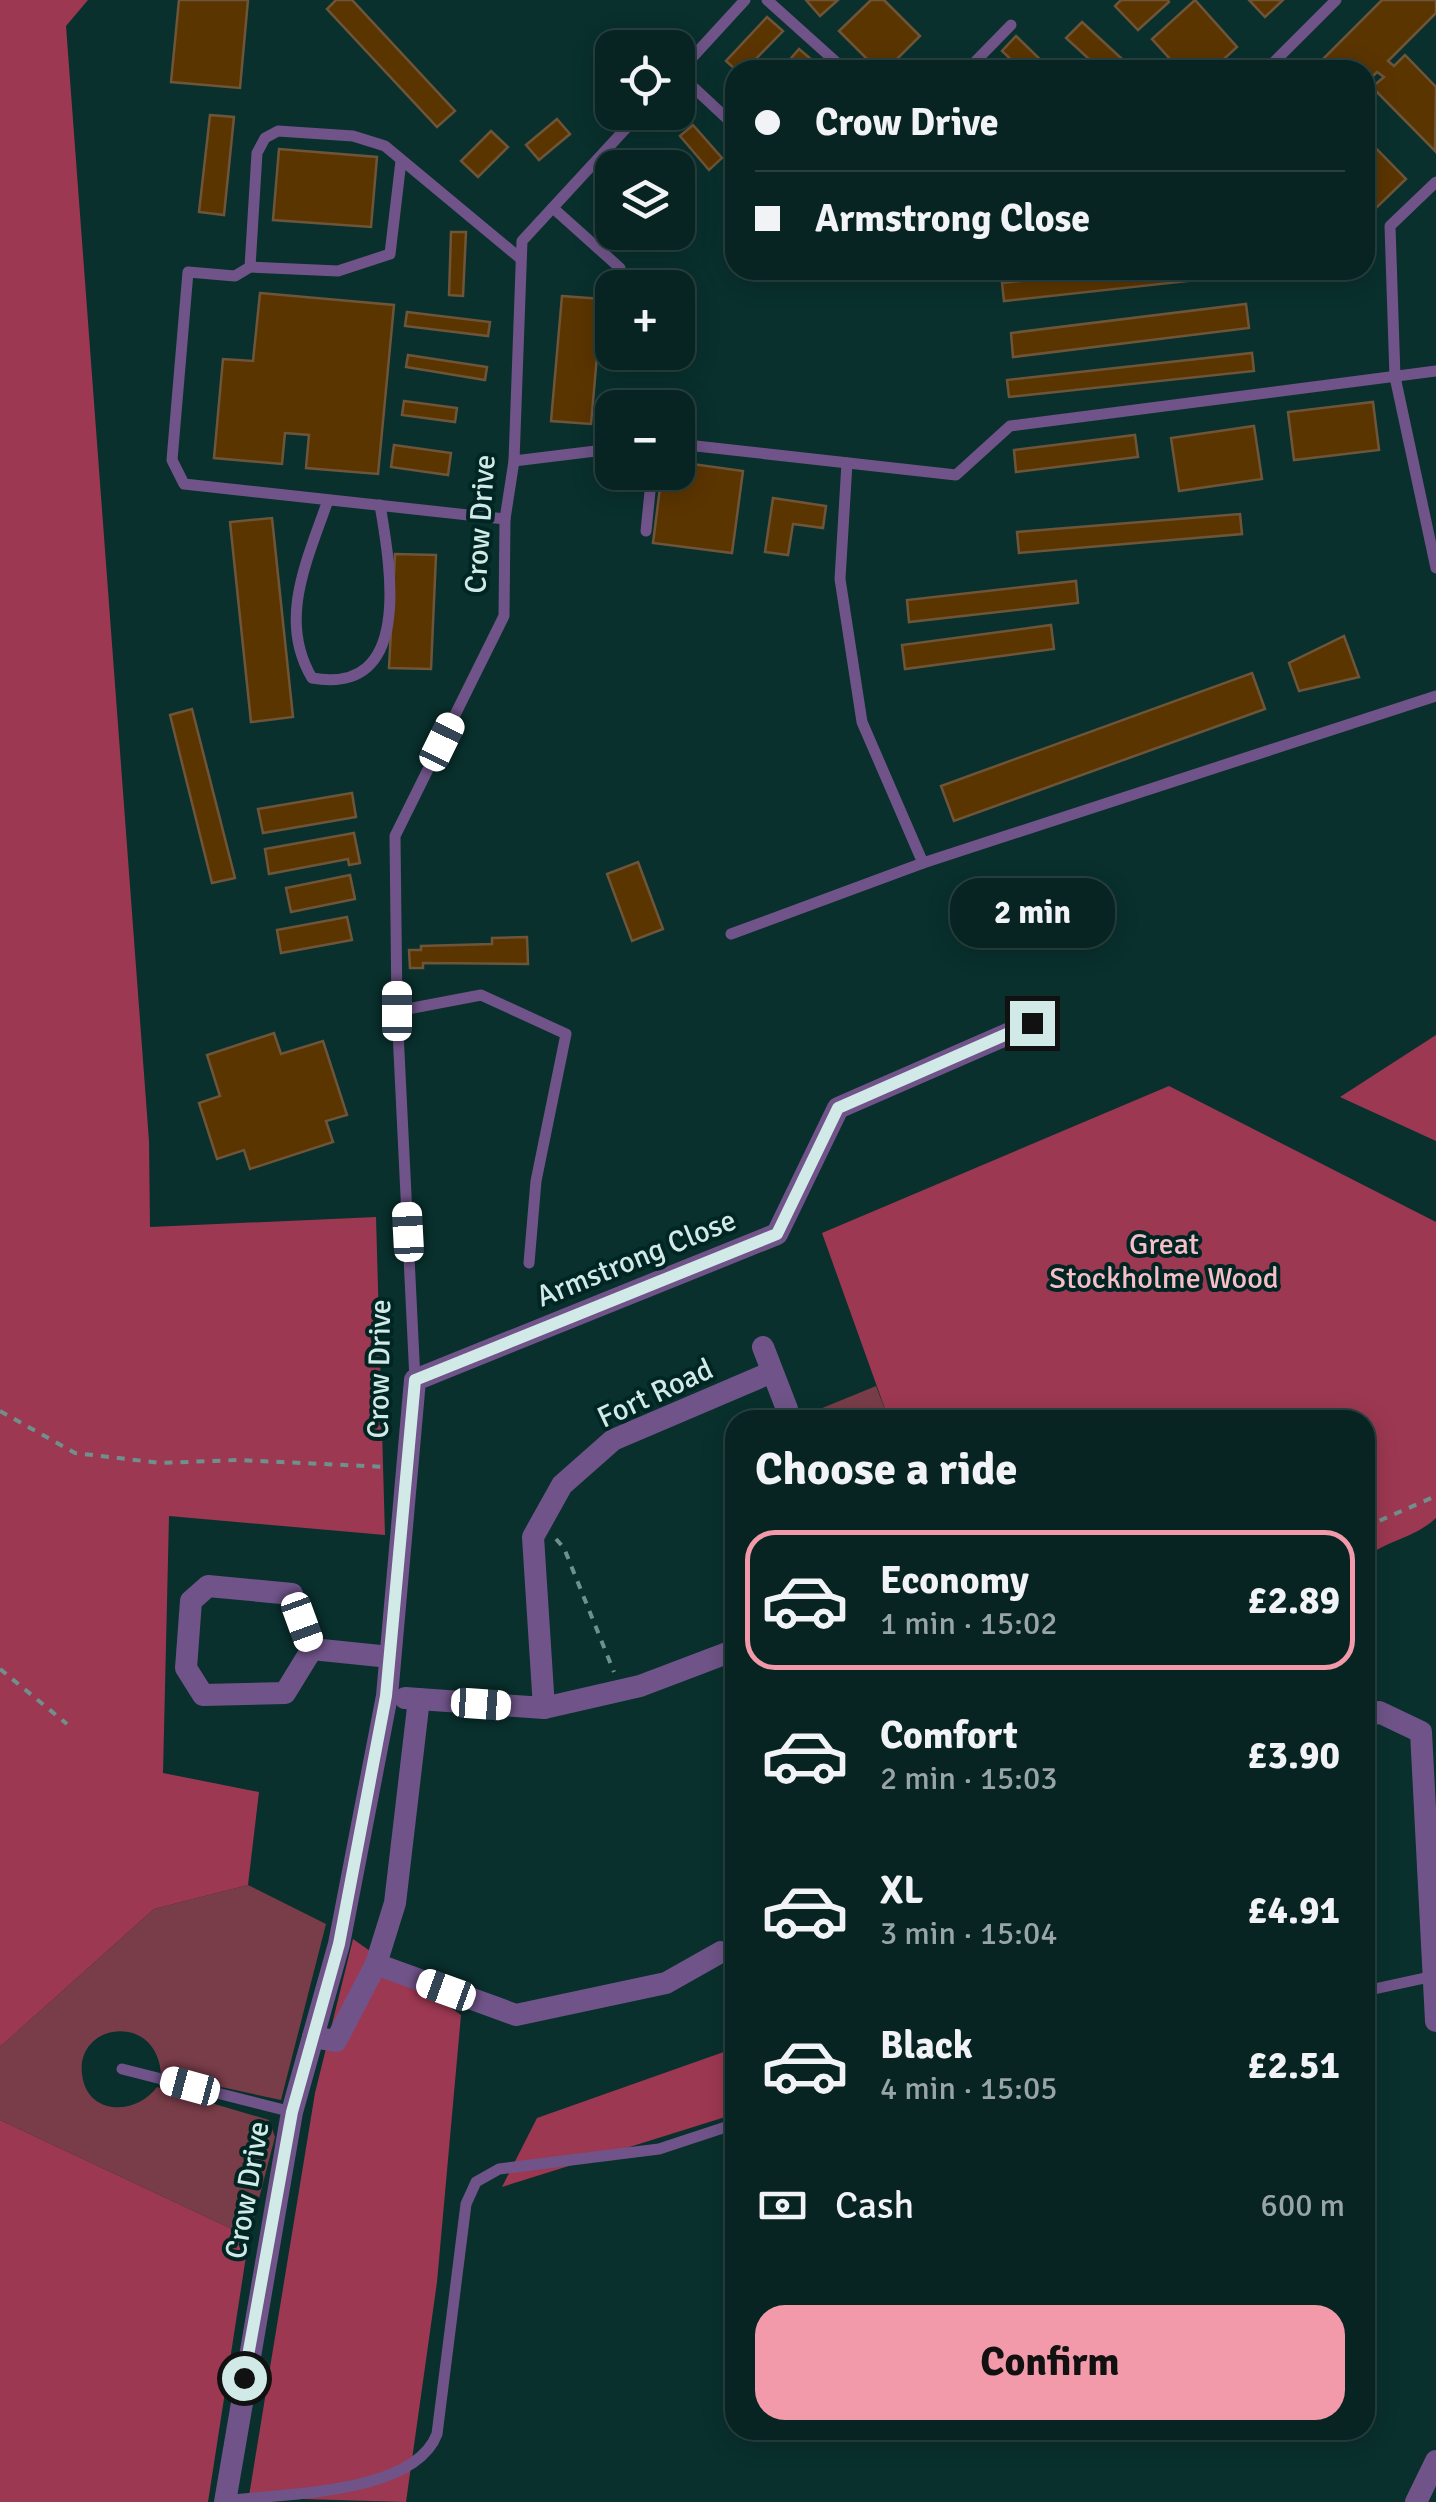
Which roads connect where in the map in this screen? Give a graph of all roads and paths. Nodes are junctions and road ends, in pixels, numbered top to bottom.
1 (745, 0) edge
2 (767, 0) edge
3 (1336, 0) edge
4 (1011, 25) dead end
5 (695, 54) edge
6 (833, 60) edge
7 (977, 60) edge
8 (1276, 60) edge
9 (695, 89) edge
10 (725, 117) edge
11 (624, 130) edge
12 (401, 161) junction
13 (1436, 182) edge
14 (553, 208) junction
15 (521, 258) junction
16 (250, 268) junction
17 (620, 268) dead end
18 (1436, 371) edge
19 (1394, 376) junction
20 (695, 446) edge
21 (595, 450) edge
22 (514, 460) junction
23 (847, 463) junction
24 (650, 490) edge
25 (328, 500) junction
26 (380, 505) junction
27 (505, 519) junction
28 (646, 531) dead end
29 (1436, 568) edge
30 (1436, 696) edge
31 (923, 863) junction
32 (732, 934) dead end
33 (397, 1011) junction
34 (1032, 1023) dead end
35 (529, 1262) dead end
36 (763, 1347) dead end
37 (772, 1372) junction
38 (415, 1380) junction
39 (786, 1409) dead end
40 (0, 1411) edge
41 (406, 1468) junction
42 (1436, 1496) edge
43 (541, 1523) junction
44 (1375, 1523) edge
45 (312, 1649) junction
46 (725, 1654) edge
47 (390, 1657) junction
48 (0, 1669) edge
49 (622, 1690) junction
50 (386, 1696) junction
51 (419, 1699) junction
52 (544, 1708) junction
53 (1375, 1714) edge
54 (67, 1724) dead end
55 (721, 1952) dead end
56 (376, 1964) junction
57 (1434, 1976) edge
58 (1375, 1989) edge
59 (1436, 2021) edge
60 (313, 2037) junction
61 (122, 2068) dead end
62 (292, 2112) junction
63 (725, 2127) edge
64 (1436, 2461) edge
65 (225, 2502) edge
66 (1416, 2502) edge

1 - 5 lane
2 - 6 lane
3 - 8 lane
4 - 7 lane
9 - 10 lane
11 - 14 lane, Crow Drive
12 - 15 lane
12 - 16 lane
12 - 16 lane
13 - 19 lane
14 - 15 lane, Crow Drive
14 - 17 lane
15 - 22 lane, Crow Drive
16 - 25 lane
18 - 19 lane
19 - 23 lane
19 - 29 lane
20 - 23 lane
21 - 22 lane
22 - 27 lane, Crow Drive
23 - 31 lane
24 - 28 lane
25 - 26 lane
25 - 26 lane
26 - 27 lane
27 - 33 lane, Crow Drive
30 - 31 lane
31 - 32 lane
33 - 35 lane
33 - 38 lane, Crow Drive
34 - 38 street, Armstrong Close
36 - 37 street
37 - 39 street
37 - 43 street, Fort Road
38 - 41 street, Crow Drive
40 - 41 path
41 - 47 street, Crow Drive
42 - 44 path
43 - 49 path
43 - 52 street, Fort Road
45 - 45 street
45 - 47 street
46 - 49 street
47 - 50 street, Crow Drive
48 - 54 path
49 - 52 street
50 - 51 street
50 - 60 street, Crow Drive
51 - 52 street
51 - 56 street
53 - 57 street
55 - 56 street
56 - 60 street
57 - 58 lane
57 - 59 street
60 - 62 street, Crow Drive
61 - 62 lane
62 - 65 street, Crow Drive
63 - 65 lane
64 - 66 street

